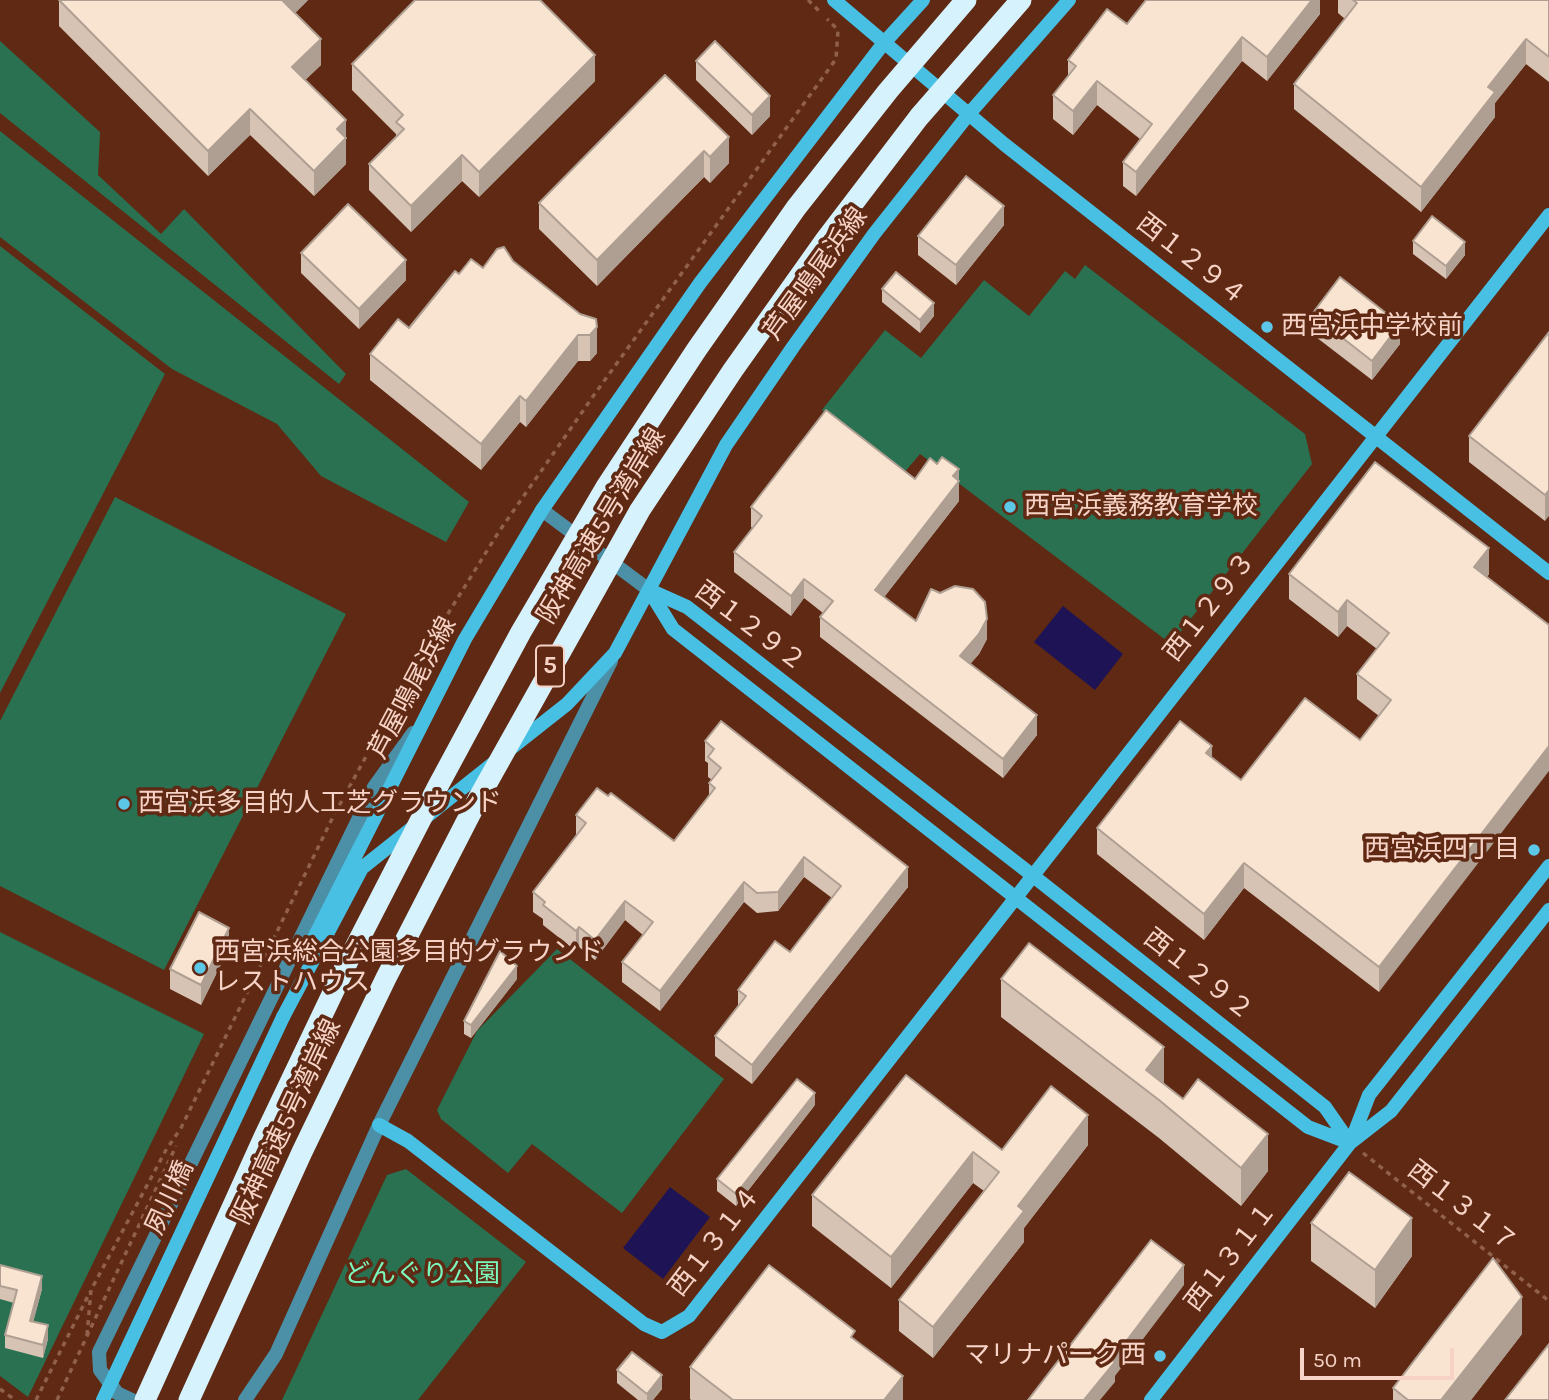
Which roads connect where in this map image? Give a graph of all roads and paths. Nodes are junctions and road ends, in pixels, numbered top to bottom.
1 (834, 0) edge
2 (923, 0) edge
3 (966, 0) edge
4 (1021, 0) edge
5 (1069, 0) edge
6 (884, 44) junction
7 (968, 115) junction
8 (1549, 215) edge
9 (1375, 436) junction
10 (542, 510) junction
11 (1549, 573) edge
12 (649, 590) junction
13 (615, 653) junction
14 (421, 722) junction
15 (1549, 866) edge
16 (1031, 875) junction
17 (1014, 898) junction
18 (1549, 910) edge
19 (283, 1017) junction
20 (379, 1125) junction
21 (175, 1139) dead end
22 (1350, 1143) junction
23 (91, 1290) dead end
24 (1549, 1301) edge
25 (0, 1389) edge
26 (15, 1400) edge
27 (36, 1400) edge
28 (57, 1400) edge
29 (103, 1400) edge
30 (132, 1400) edge
31 (145, 1400) edge
32 (189, 1400) edge
33 (245, 1400) edge
34 (1151, 1400) edge

1 - 6 street, 西１２９４
2 - 6 street, 芦屋鳴尾浜線
3 - 31 highway, 阪神高速5号湾岸線 / 5, bridge
4 - 32 highway, 阪神高速5号湾岸線 / 5, bridge
5 - 7 street, 芦屋鳴尾浜線
6 - 7 street, 西１２９４
6 - 10 street, 芦屋鳴尾浜線
7 - 9 street, 西１２９４
7 - 12 street, 芦屋鳴尾浜線
8 - 9 street, 西１２９３
9 - 11 street, 西１２９４
9 - 16 street, 西１２９３
10 - 12 street
10 - 14 street, 芦屋鳴尾浜線
12 - 13 street, 芦屋鳴尾浜線
12 - 16 street, 西１２９２
12 - 17 street, 西１２９２
13 - 19 street, 芦屋鳴尾浜線
13 - 20 street
14 - 19 street, 芦屋鳴尾浜線
14 - 30 street
15 - 22 street
16 - 17 street, 西１２９３
16 - 22 street, 西１２９２
17 - 20 street, 西１３１４
17 - 22 street, 西１２９２
18 - 22 street
19 - 29 street, 夙川橋, bridge
20 - 33 street
21 - 28 path, bridge
22 - 24 path, 西１３１７
22 - 34 street, 西１３１１
23 - 27 path
25 - 26 path

